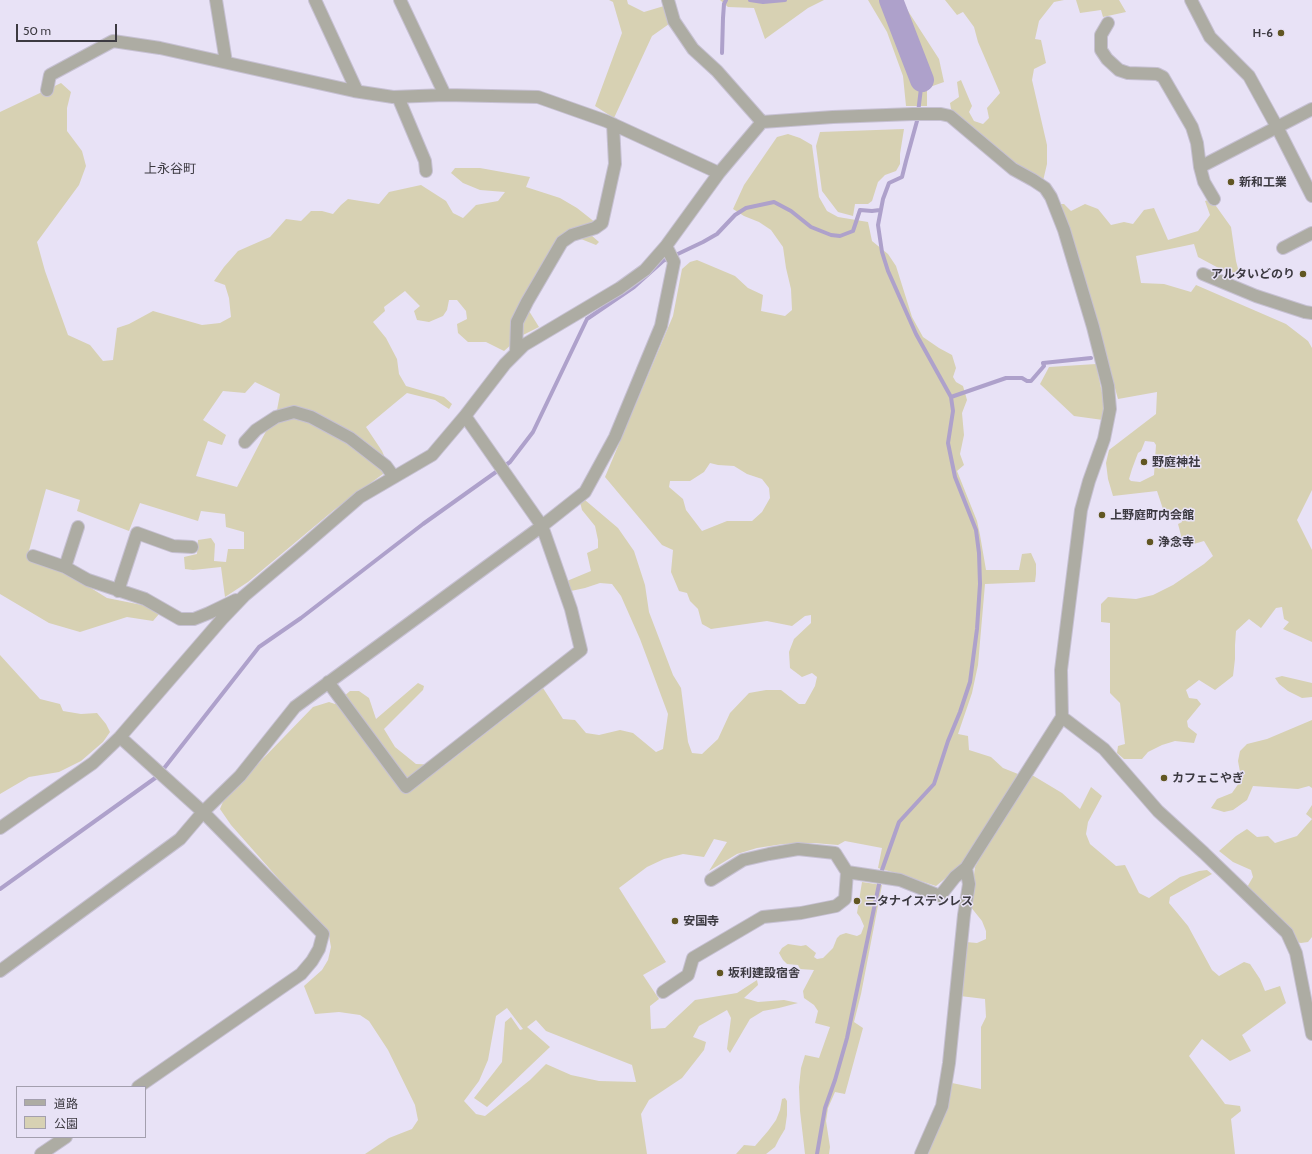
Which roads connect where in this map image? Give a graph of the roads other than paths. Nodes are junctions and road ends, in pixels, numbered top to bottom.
1 (216, 0) edge
2 (315, 0) edge
3 (400, 0) edge
4 (668, 0) edge
5 (1191, 0) edge
6 (1108, 23) dead end
7 (226, 62) junction
8 (48, 90) dead end
9 (358, 91) junction
10 (445, 95) junction
11 (398, 97) junction
12 (1312, 109) edge
13 (762, 122) junction
14 (614, 124) junction
15 (1277, 127) junction
16 (1200, 167) junction
17 (426, 171) dead end
18 (719, 173) junction
19 (1310, 188) edge
20 (1214, 199) dead end
21 (1312, 233) edge
22 (667, 247) junction
23 (1283, 248) dead end
24 (1203, 274) dead end
25 (1312, 312) edge
26 (516, 353) junction
27 (466, 416) junction
28 (245, 442) dead end
29 (394, 477) junction
30 (542, 526) junction
31 (78, 527) dead end
32 (192, 547) dead end
33 (33, 556) dead end
34 (65, 567) junction
35 (118, 591) junction
36 (244, 596) junction
37 (328, 682) junction
38 (1062, 717) junction
39 (120, 737) junction
40 (203, 812) junction
41 (0, 828) edge
42 (966, 868) junction
43 (847, 872) junction
44 (711, 880) dead end
45 (0, 971) edge
46 (663, 992) dead end
47 (1312, 1034) edge
48 (139, 1086) edge
49 (65, 1138) edge
50 (41, 1154) edge
51 (921, 1154) edge

1 - 7 street
2 - 9 street
3 - 10 street
4 - 13 street
5 - 15 street
6 - 16 street
7 - 8 street
7 - 9 street
9 - 11 street
10 - 11 street
10 - 14 street
11 - 17 street
12 - 15 street
13 - 18 street
13 - 38 street
14 - 18 street
14 - 26 street
15 - 16 street
15 - 19 street
16 - 20 street
18 - 22 street
21 - 23 street
22 - 26 street
22 - 30 street
24 - 25 street
26 - 27 street
27 - 29 street
27 - 30 street
28 - 29 street
29 - 36 street
30 - 37 street
30 - 37 street
31 - 34 street
32 - 35 street
33 - 34 street
34 - 35 street
35 - 36 street
36 - 39 street
37 - 40 street
38 - 42 street
38 - 47 street
39 - 40 street
39 - 41 street
40 - 45 street
40 - 48 street
42 - 43 street
42 - 51 street
43 - 44 street
43 - 46 street
49 - 50 street

